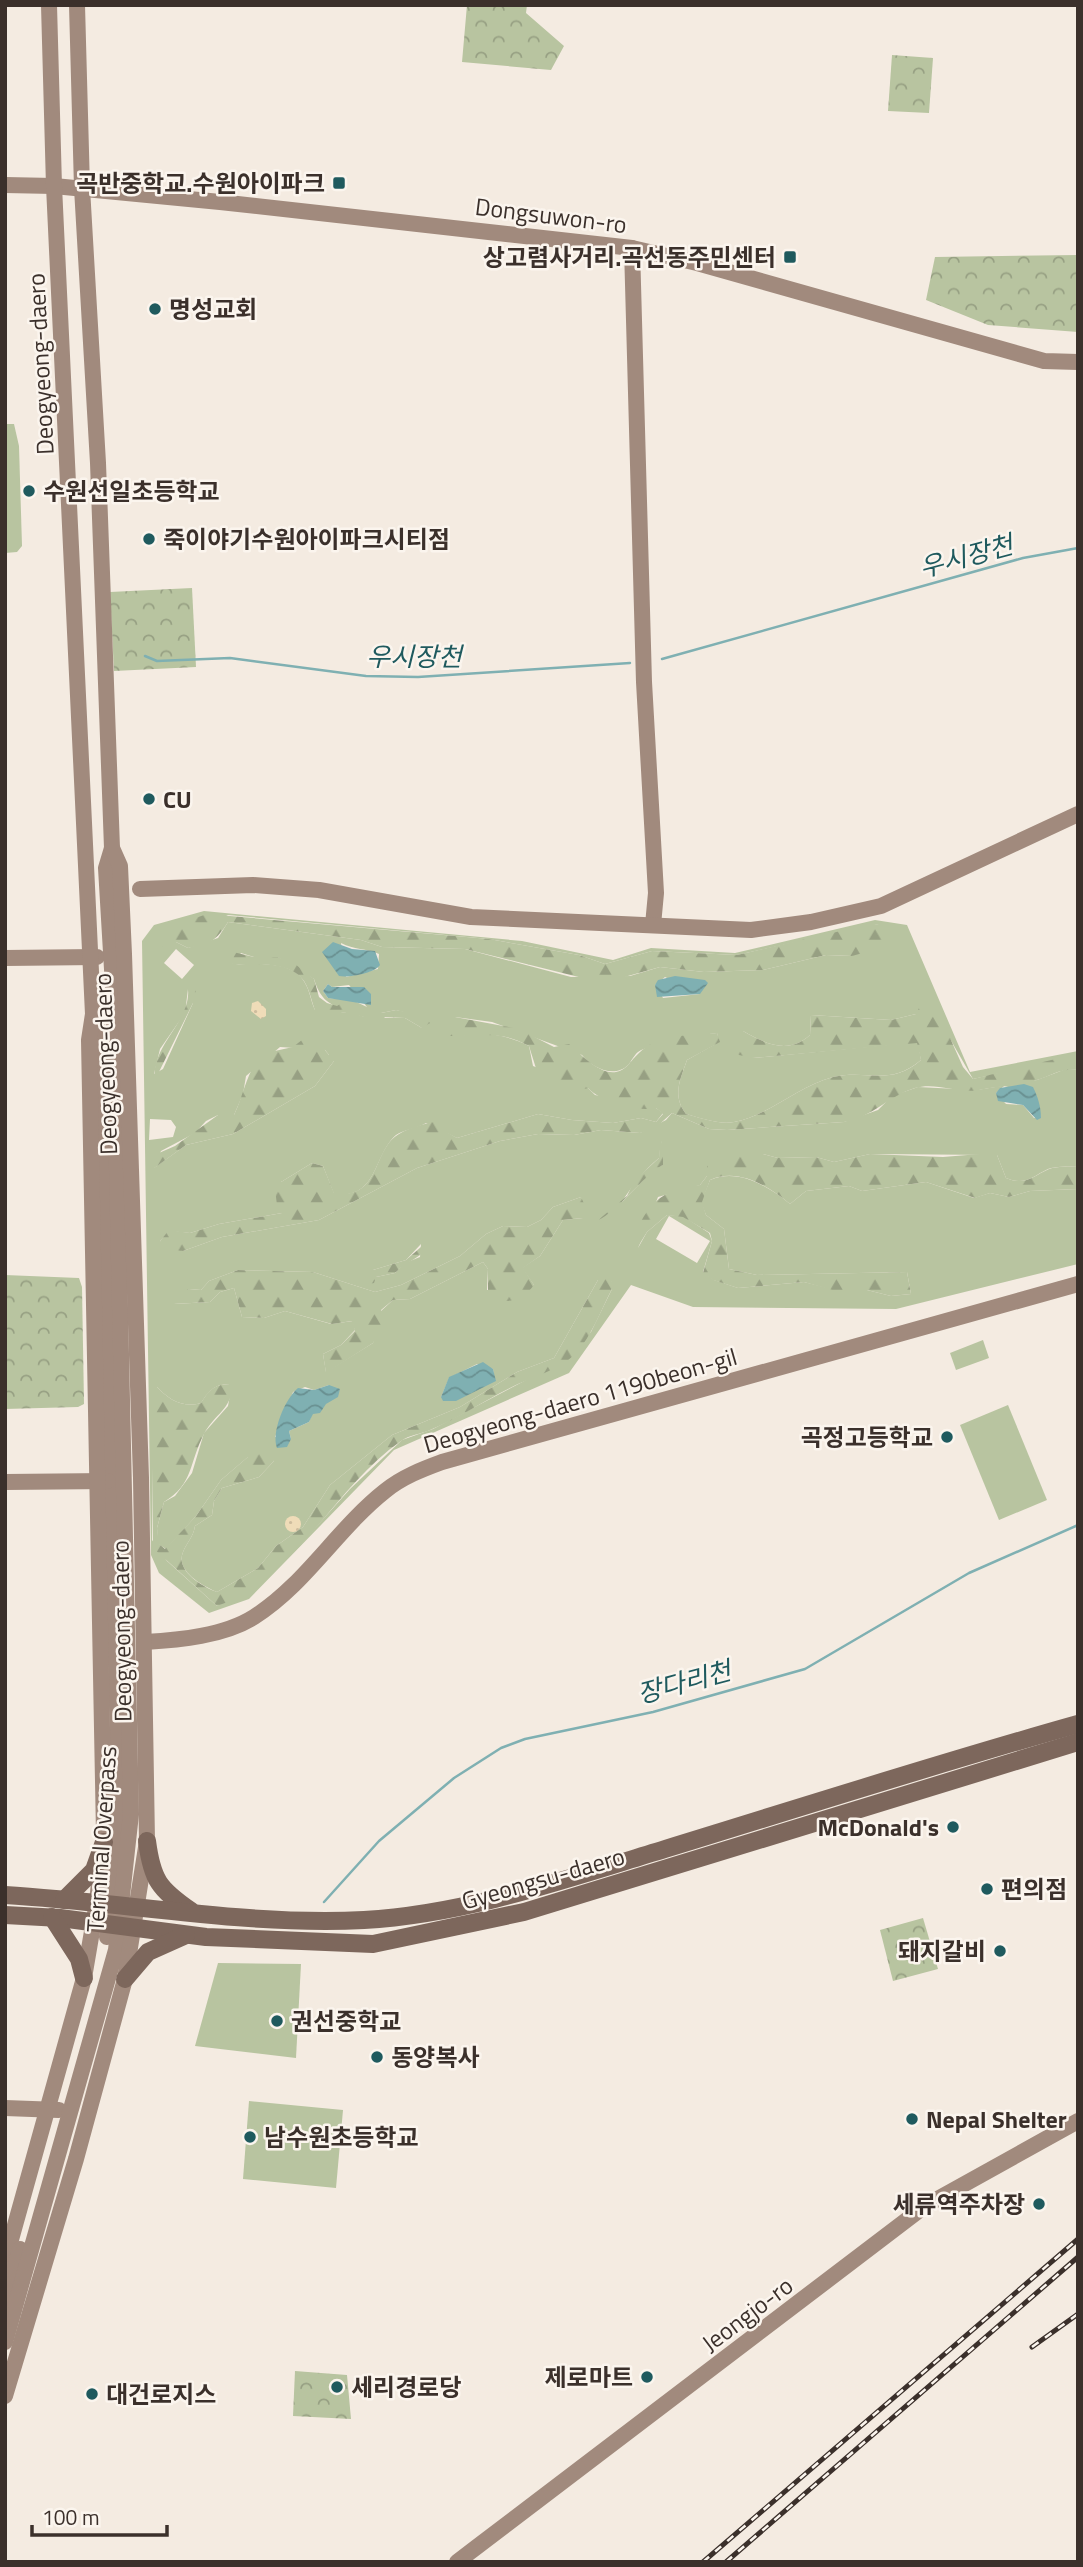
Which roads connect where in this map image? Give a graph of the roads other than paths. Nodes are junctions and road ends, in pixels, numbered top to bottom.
1 (49, 5) edge
2 (77, 5) edge
3 (5, 185) edge
4 (54, 186) junction
5 (82, 188) junction
6 (632, 247) junction
7 (1078, 362) edge
8 (1078, 814) edge
9 (112, 848) junction
10 (120, 866) junction
11 (140, 889) junction
12 (122, 910) junction
13 (653, 925) junction
14 (112, 956) junction
15 (90, 957) junction
16 (5, 958) edge
17 (93, 1014) junction
18 (112, 1199) junction
19 (1078, 1284) edge
20 (141, 1478) junction
21 (5, 1482) edge
22 (97, 1482) junction
23 (145, 1642) junction
24 (1078, 1724) edge
25 (1078, 1742) edge
26 (147, 1841) junction
27 (104, 1842) junction
28 (5, 1895) edge
29 (64, 1900) junction
30 (97, 1902) junction
31 (138, 1906) junction
32 (194, 1913) junction
33 (5, 1915) edge
34 (52, 1917) junction
35 (95, 1922) junction
36 (135, 1927) junction
37 (188, 1934) junction
38 (84, 1978) junction
39 (125, 1979) junction
40 (5, 2108) edge
41 (49, 2109) junction
42 (88, 2112) junction
43 (1078, 2121) edge
44 (5, 2261) edge
45 (5, 2300) edge
46 (5, 2342) edge
47 (5, 2396) edge
48 (457, 2562) edge

1 - 4 main road, Deogyeong-daero
2 - 5 main road, Deogyeong-daero
3 - 4 main road, Dongsuwon-ro
4 - 5 main road, Dongsuwon-ro
4 - 15 main road, Deogyeong-daero
5 - 6 main road, Dongsuwon-ro
5 - 9 main road, Deogyeong-daero
6 - 7 main road, Dongsuwon-ro
6 - 13 main road
8 - 13 main road
9 - 10 main road, Deogyeong-daero
9 - 14 main road, Deogyeong-daero
10 - 11 main road
10 - 12 main road, Deogyeong-daero
11 - 12 main road
11 - 13 main road
12 - 20 main road, Deogyeong-daero
14 - 15 main road
14 - 18 main road, Deogyeong-daero
15 - 16 main road
15 - 17 main road, Deogyeong-daero
17 - 18 main road, Deogyeong-daero
17 - 22 main road, Deogyeong-daero
18 - 45 main road, Terminal Overpass
18 - 46 main road, Terminal Overpass
19 - 23 main road, Deogyeong-daero 1190beon-gil
20 - 22 main road
20 - 23 main road, Deogyeong-daero
21 - 22 main road
22 - 27 main road, Deogyeong-daero
23 - 26 main road, Deogyeong-daero
24 - 32 main road, Gyeongsu-daero
25 - 37 main road, Gyeongsu-daero
26 - 31 main road, Deogyeong-daero
26 - 32 main road
27 - 29 main road
27 - 30 main road, Deogyeong-daero
28 - 29 main road, Gyeongsu-daero
29 - 30 main road, Gyeongsu-daero
30 - 31 main road, Gyeongsu-daero
30 - 35 main road, Deogyeong-daero
31 - 32 main road, Gyeongsu-daero
31 - 36 main road, Deogyeong-daero
33 - 34 main road, Gyeongsu-daero
34 - 35 main road, Gyeongsu-daero
34 - 38 main road
35 - 36 main road, Gyeongsu-daero
35 - 38 main road, Deogyeong-daero
36 - 37 main road, Gyeongsu-daero
36 - 39 main road, Deogyeong-daero
37 - 39 main road
38 - 41 main road, Deogyeong-daero
39 - 42 main road, Deogyeong-daero
40 - 41 main road
41 - 42 main road
41 - 44 main road, Deogyeong-daero
42 - 47 main road, Deogyeong-daero
43 - 48 main road, Jeongjo-ro

